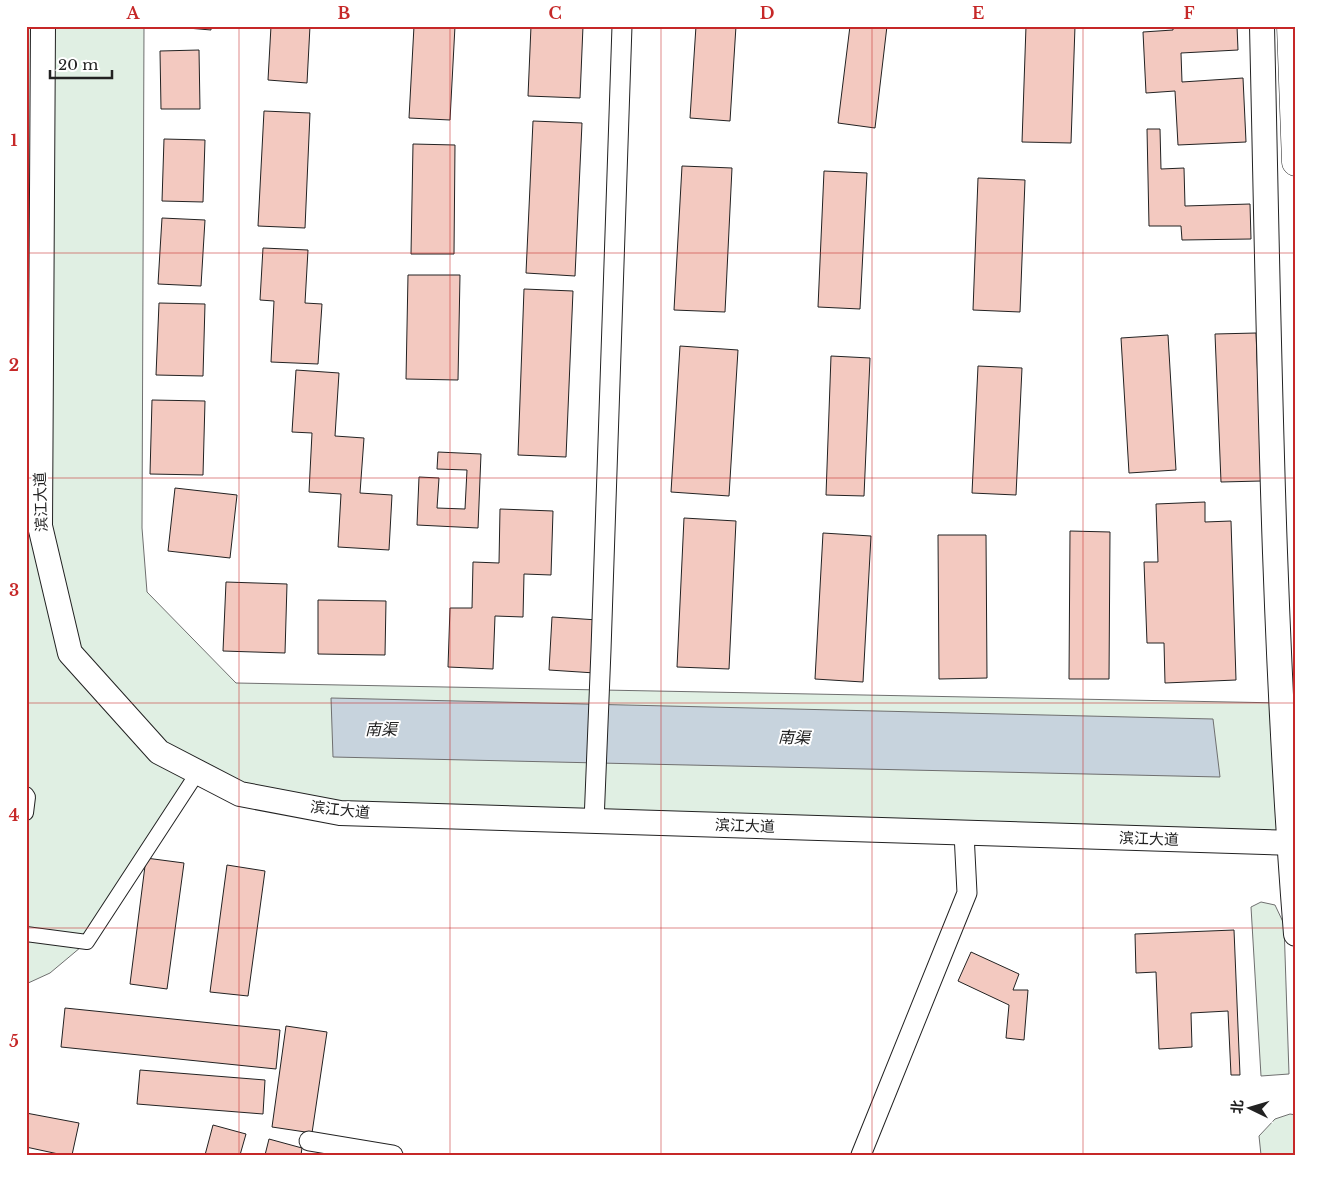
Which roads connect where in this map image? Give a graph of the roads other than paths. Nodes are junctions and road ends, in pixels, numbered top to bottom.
1 (43, 26) edge
2 (622, 26) edge
3 (1262, 26) edge
4 (1291, 26) edge
5 (1296, 162) edge
6 (198, 772) junction
7 (26, 794) edge
8 (26, 813) edge
9 (594, 815) junction
10 (964, 833) junction
11 (1292, 843) edge
12 (26, 934) edge
13 (1296, 934) edge
14 (308, 1141) dead end
15 (392, 1155) edge
16 (861, 1155) edge

1 - 6 street, 滨江大道
2 - 9 street
3 - 11 street
4 - 5 main road
6 - 9 street, 滨江大道
6 - 12 street
7 - 8 street
9 - 10 street, 滨江大道
10 - 11 street, 滨江大道
10 - 16 street
11 - 13 street
14 - 15 street

